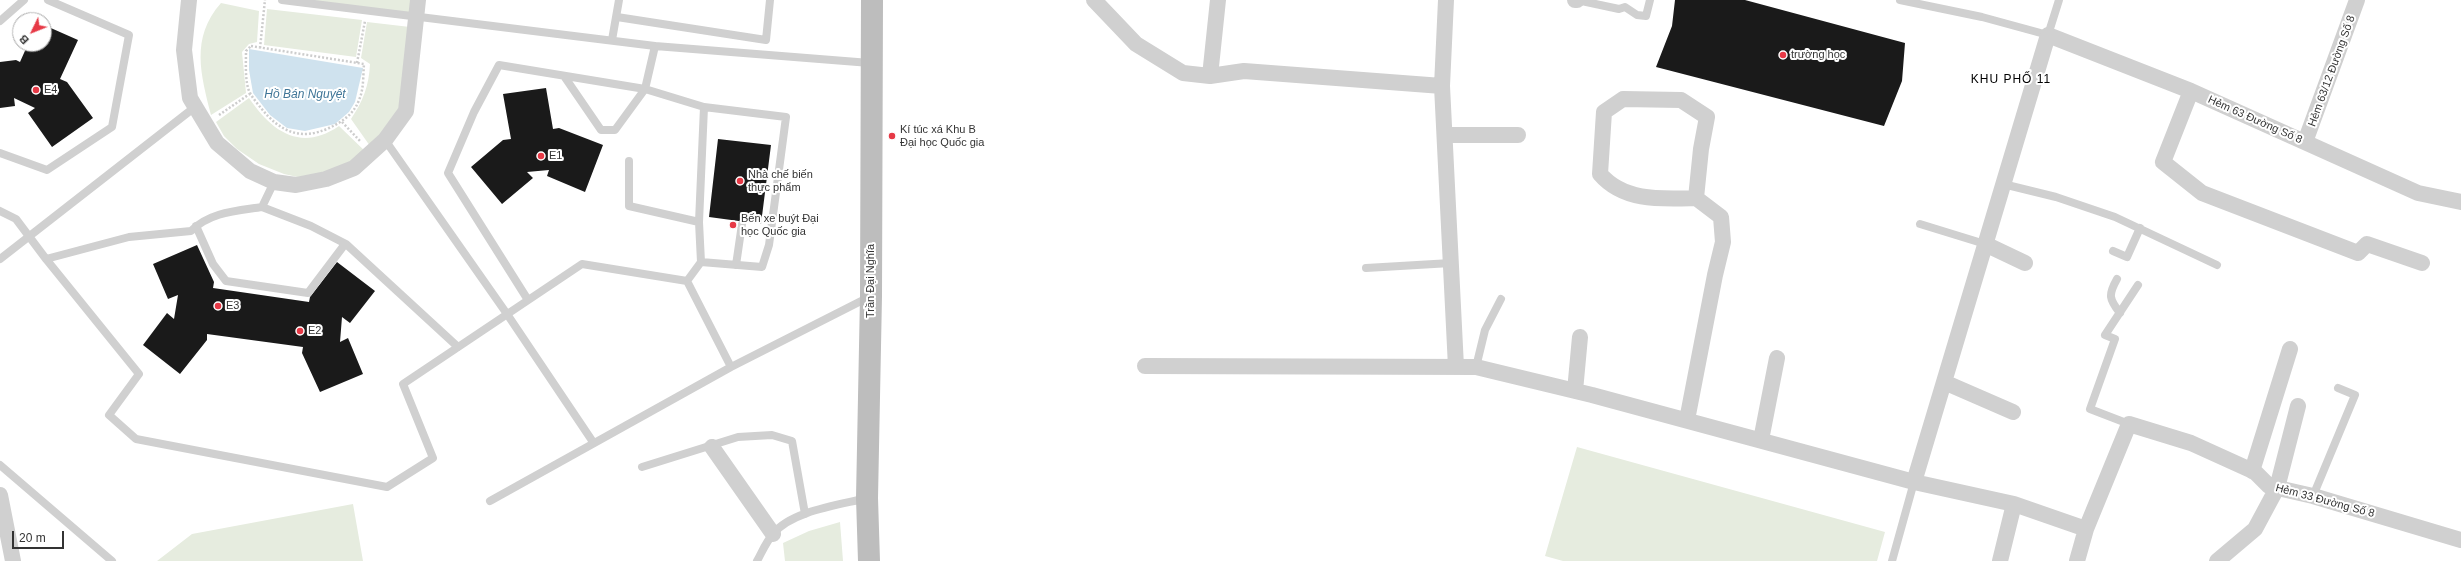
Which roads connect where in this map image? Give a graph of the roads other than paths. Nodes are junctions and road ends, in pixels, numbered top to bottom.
1 (24, 0) edge
2 (48, 0) edge
3 (189, 0) edge
4 (282, 0) edge
5 (418, 0) edge
6 (619, 0) edge
7 (770, 0) edge
8 (872, 0) edge
9 (1094, 0) edge
10 (1218, 0) edge
11 (1446, 0) edge
12 (1576, 0) edge
13 (1650, 0) edge
14 (1900, 0) edge
15 (2059, 0) edge
16 (2357, 0) edge
17 (1922, 2) edge
18 (416, 17) junction
19 (617, 17) junction
20 (0, 21) edge
21 (2048, 35) junction
22 (612, 40) junction
23 (654, 46) junction
24 (870, 63) junction
25 (564, 76) junction
26 (1210, 76) junction
27 (1442, 86) junction
28 (645, 89) junction
29 (2191, 91) junction
30 (195, 107) junction
31 (704, 107) junction
32 (1445, 135) junction
33 (1518, 135) dead end
34 (385, 140) junction
35 (2305, 142) junction
36 (0, 153) edge
37 (629, 161) dead end
38 (274, 182) junction
39 (2004, 184) junction
40 (1696, 198) junction
41 (2461, 202) edge
42 (262, 207) junction
43 (0, 212) edge
44 (699, 222) junction
45 (742, 224) dead end
46 (1920, 224) dead end
47 (196, 226) junction
48 (2140, 228) junction
49 (29, 236) junction
50 (345, 244) junction
51 (1985, 244) junction
52 (2113, 251) dead end
53 (0, 259) edge
54 (46, 260) junction
55 (701, 262) junction
56 (2025, 262) dead end
57 (2422, 263) dead end
58 (1451, 264) junction
59 (736, 265) junction
60 (2217, 265) dead end
61 (1366, 268) dead end
62 (2117, 279) dead end
63 (687, 280) junction
64 (2138, 285) dead end
65 (871, 296) junction
66 (1501, 299) dead end
67 (528, 300) junction
68 (2120, 313) junction
69 (507, 314) junction
70 (1580, 337) dead end
71 (458, 347) junction
72 (2290, 349) dead end
73 (1777, 358) dead end
74 (1145, 366) dead end
75 (731, 367) junction
76 (1456, 367) junction
77 (1476, 367) junction
78 (1944, 382) junction
79 (2338, 388) dead end
80 (1575, 391) junction
81 (2298, 406) dead end
82 (2013, 412) dead end
83 (1687, 420) junction
84 (2129, 424) junction
85 (1760, 440) junction
86 (593, 442) junction
87 (712, 447) junction
88 (0, 464) edge
89 (642, 467) dead end
90 (2252, 471) junction
91 (1914, 482) junction
92 (2277, 488) junction
93 (0, 495) edge
94 (2313, 496) junction
95 (867, 498) junction
96 (490, 501) dead end
97 (2014, 504) junction
98 (805, 514) junction
99 (2086, 529) junction
100 (773, 534) junction
101 (2461, 540) edge
102 (14, 561) edge
103 (112, 561) edge
104 (757, 561) edge
105 (869, 561) edge
106 (1892, 561) edge
107 (2000, 561) edge
108 (2077, 561) edge
109 (2217, 561) edge

1 - 20 lane
2 - 36 lane
3 - 30 street
4 - 18 lane
5 - 18 street
6 - 19 lane
7 - 19 lane
8 - 24 street, Trần Đại Nghĩa
9 - 26 street
10 - 26 street
11 - 27 street
12 - 13 lane
14 - 17 lane
15 - 21 lane
16 - 35 street, Hẻm 63/12 Đường Số 8
17 - 21 lane
18 - 22 lane
18 - 34 street
19 - 22 lane
21 - 29 street, Hẻm 63 Đường Số 8
21 - 39 street
22 - 23 lane
23 - 24 lane
23 - 28 lane
24 - 65 street, Trần Đại Nghĩa
25 - 28 lane
25 - 28 lane
25 - 67 lane
26 - 27 street
27 - 32 street
28 - 31 lane
29 - 35 street, Hẻm 63 Đường Số 8
29 - 57 street
30 - 38 street
30 - 49 lane
31 - 44 lane
31 - 59 lane
32 - 33 street
32 - 58 street
34 - 38 street
34 - 69 lane
35 - 41 street, Hẻm 63 Đường Số 8
37 - 44 lane
38 - 42 lane
39 - 48 lane
39 - 51 street
40 - 40 street
40 - 83 street
42 - 47 lane
42 - 50 lane
43 - 49 lane
44 - 55 lane
45 - 59 lane
46 - 51 lane
47 - 50 lane
47 - 54 lane
48 - 52 lane
48 - 60 lane
49 - 53 lane
49 - 54 lane
50 - 71 lane
51 - 56 street
51 - 78 street
54 - 71 lane
55 - 59 lane
55 - 63 lane
58 - 61 lane
58 - 76 street
62 - 68 lane
63 - 67 lane
63 - 75 lane
64 - 68 lane
65 - 75 lane
65 - 95 street, Trần Đại Nghĩa
66 - 77 lane
67 - 69 lane
68 - 84 lane
69 - 71 lane
69 - 86 lane
70 - 80 street
72 - 90 street
73 - 85 street
74 - 76 street
75 - 86 lane
76 - 77 street
77 - 80 street
78 - 82 street
78 - 91 street
79 - 94 lane
80 - 83 street
81 - 92 street
83 - 85 street
84 - 90 street, Hẻm 33 Đường Số 8
84 - 99 street
85 - 91 street
86 - 96 lane
87 - 89 lane
87 - 98 lane
87 - 100 street
88 - 103 lane
90 - 92 street, Hẻm 33 Đường Số 8
91 - 97 street
91 - 106 lane
92 - 94 street, Hẻm 33 Đường Số 8
92 - 109 street
93 - 102 street
94 - 101 street, Hẻm 33 Đường Số 8
95 - 98 lane
95 - 105 street, Trần Đại Nghĩa
97 - 99 street
97 - 107 street
98 - 100 lane
99 - 108 street
100 - 104 lane

